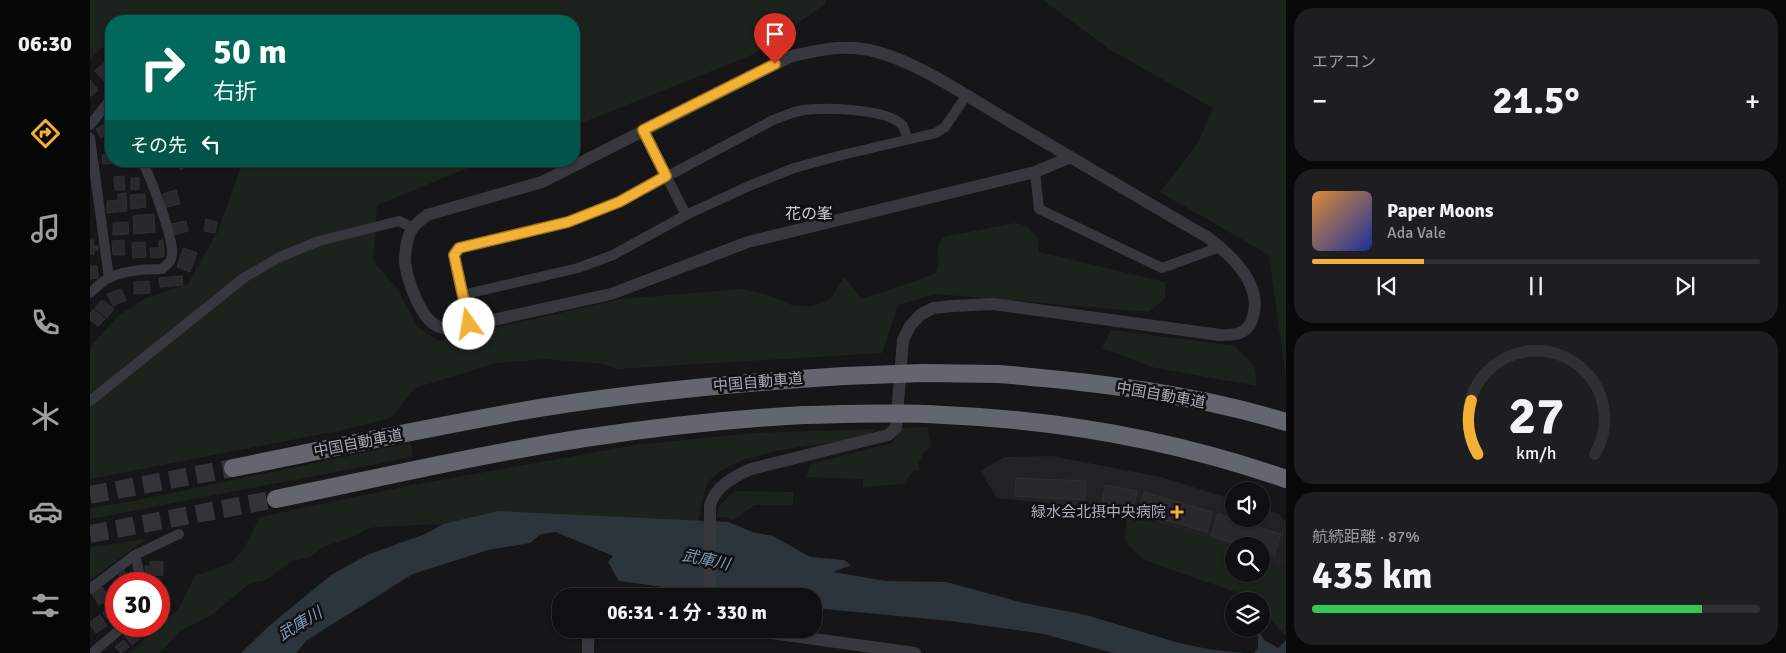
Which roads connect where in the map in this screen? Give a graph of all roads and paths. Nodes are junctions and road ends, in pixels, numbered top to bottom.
1 (966, 96) junction
2 (105, 107) edge
3 (90, 125) edge
4 (643, 130) junction
5 (90, 138) edge
6 (907, 139) junction
7 (1070, 157) junction
8 (580, 162) edge
9 (145, 167) edge
10 (571, 167) edge
11 (1035, 172) junction
12 (666, 176) junction
13 (686, 215) junction
14 (413, 228) junction
15 (1220, 247) junction
16 (109, 278) junction
17 (90, 293) edge
18 (462, 295) junction
19 (469, 324) junction
20 (90, 401) edge
21 (1286, 422) edge
22 (233, 468) tunnel mouth
23 (1286, 479) edge
24 (276, 499) tunnel mouth
25 (179, 534) dead end
26 (135, 555) junction
27 (139, 572) edge
28 (710, 588) edge
29 (90, 589) edge
30 (111, 637) edge
31 (589, 638) edge
32 (807, 638) edge
33 (92, 653) edge
34 (588, 653) edge
35 (915, 653) edge

1 - 4 street
1 - 6 street
1 - 7 street
2 - 3 street
4 - 8 street
4 - 12 street
5 - 16 street
6 - 12 street
6 - 13 street
7 - 11 street
7 - 15 street
9 - 16 street
10 - 14 street
11 - 15 street
11 - 19 street
12 - 13 street
12 - 18 street
13 - 18 street
14 - 19 street
14 - 20 street
15 - 28 street
16 - 17 street
18 - 19 street
21 - 22 highway, 中国自動車道, bridge
23 - 24 highway, bridge
25 - 26 street
26 - 27 street
26 - 29 street
30 - 33 street
31 - 34 street
32 - 35 street

